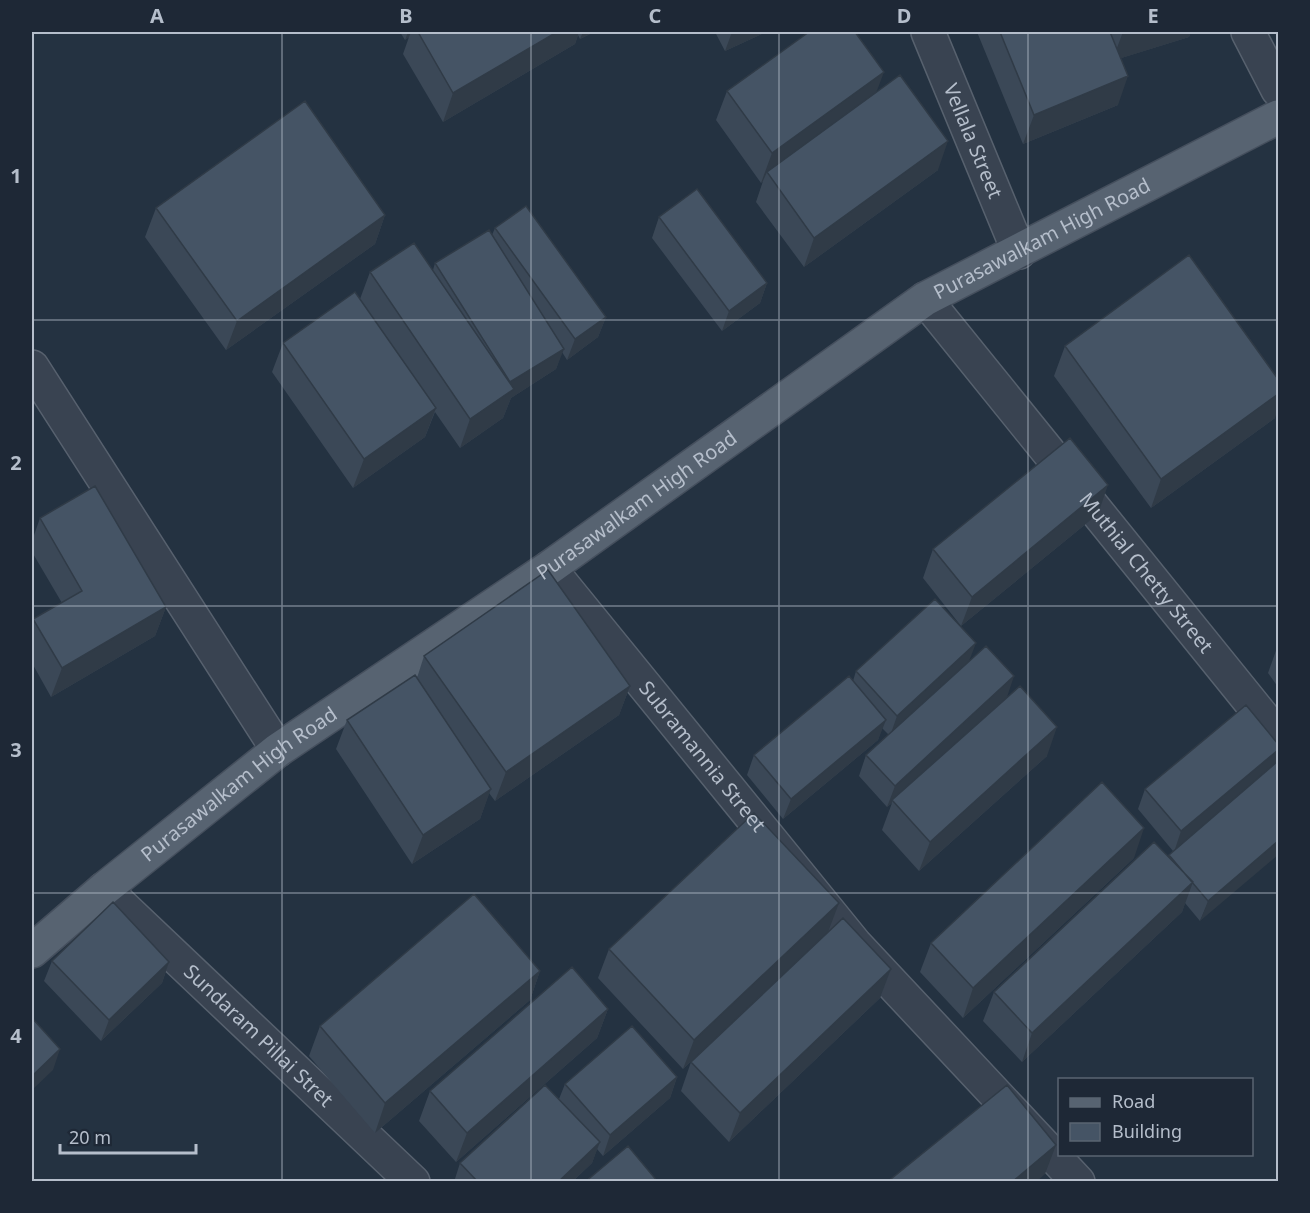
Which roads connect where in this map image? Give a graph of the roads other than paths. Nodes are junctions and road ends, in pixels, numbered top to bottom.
1 (928, 32) edge
2 (1248, 32) edge
3 (1278, 90) edge
4 (1278, 117) edge
5 (1019, 252) junction
6 (926, 299) junction
7 (32, 367) edge
8 (549, 568) junction
9 (1278, 736) edge
10 (278, 750) junction
11 (104, 889) junction
12 (32, 951) edge
13 (413, 1182) edge
14 (1078, 1182) edge

1 - 5 street, Vellala Street
2 - 3 street
4 - 5 main road, Purasawalkam High Road
5 - 6 main road, Purasawalkam High Road
6 - 8 main road, Purasawalkam High Road
6 - 9 street, Muthial Chetty Street
7 - 10 street
8 - 10 main road, Purasawalkam High Road
8 - 14 street, Subramannia Street
10 - 11 main road, Purasawalkam High Road
11 - 12 main road, Purasawalkam High Road
11 - 13 street, Sundaram Pillai Stret

